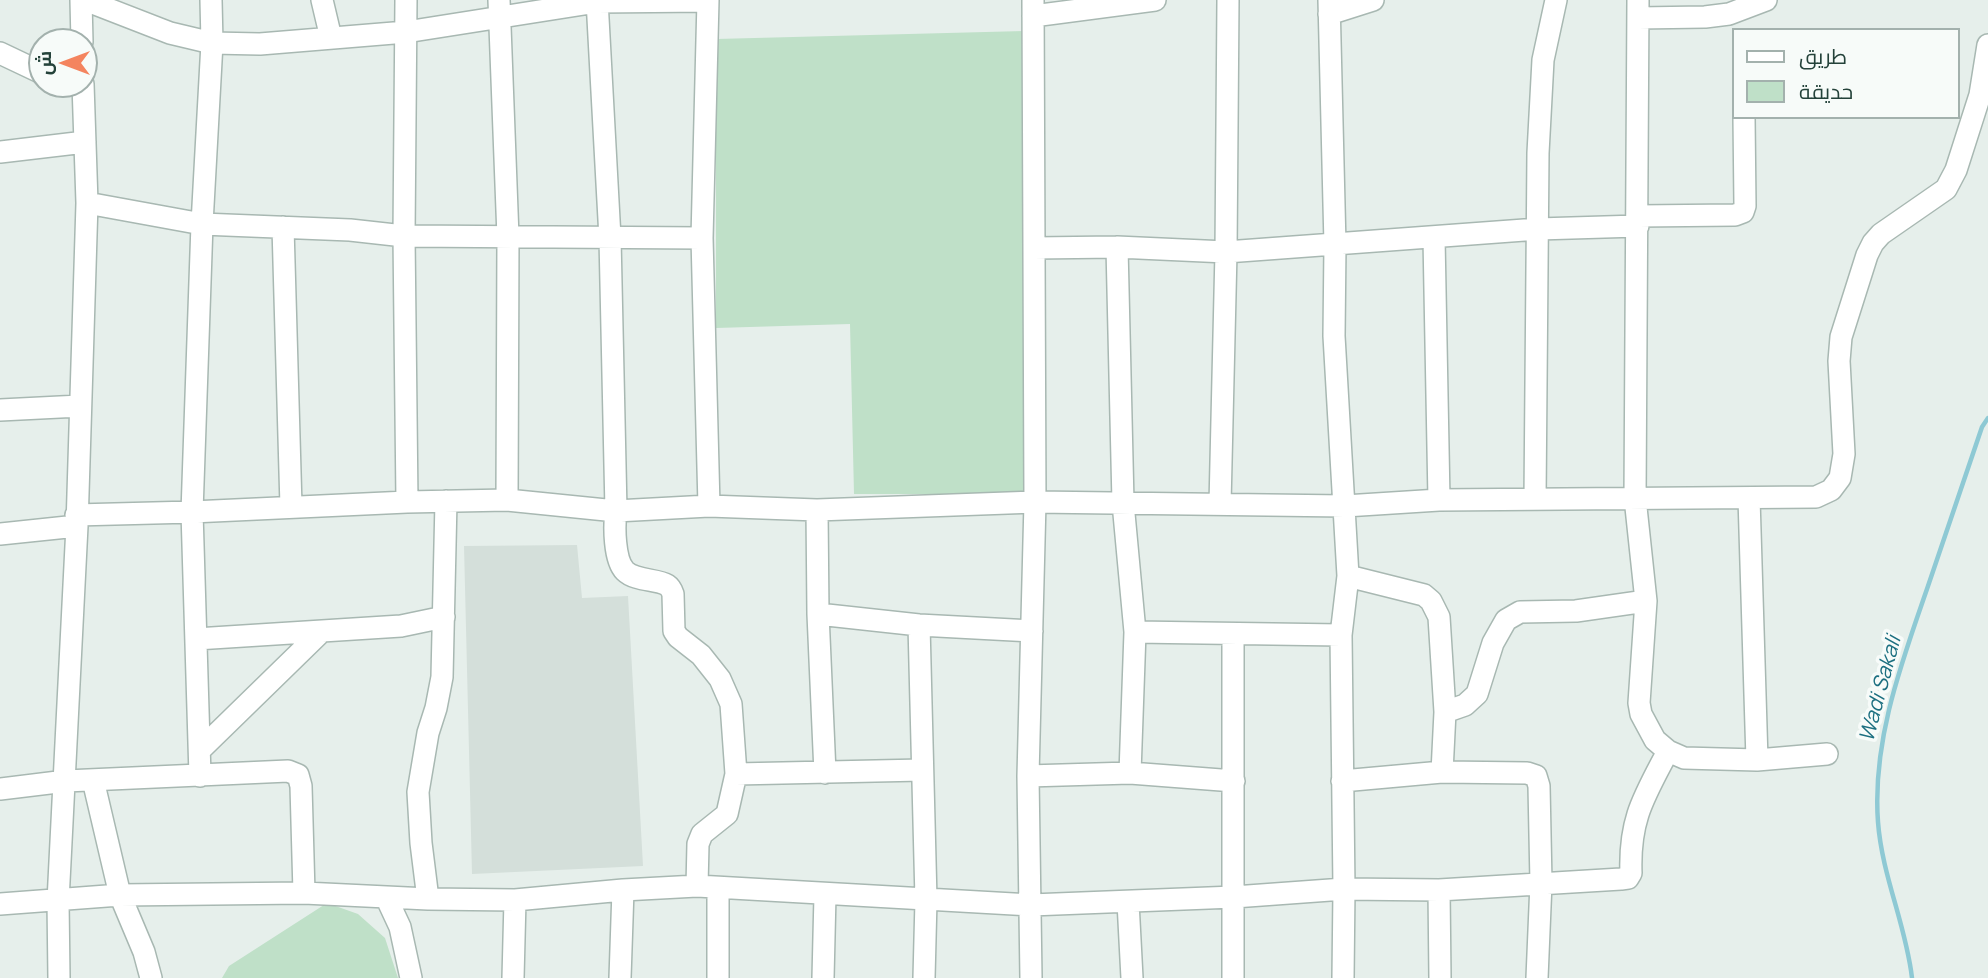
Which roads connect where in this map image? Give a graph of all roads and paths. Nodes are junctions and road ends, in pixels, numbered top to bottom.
1 (83, 0) edge
2 (216, 0) edge
3 (322, 0) edge
4 (406, 0) edge
5 (1155, 0) edge
6 (1228, 0) edge
7 (1373, 0) edge
8 (1556, 0) edge
9 (1766, 0) edge
10 (597, 1) edge
11 (708, 1) edge
12 (1121, 2) edge
13 (1329, 7) edge
14 (1033, 8) edge
15 (499, 9) edge
16 (1638, 9) edge
17 (1732, 22) edge
18 (82, 28) edge
19 (406, 32) junction
20 (331, 38) junction
21 (212, 43) junction
22 (1988, 45) edge
23 (0, 53) edge
24 (28, 66) edge
25 (83, 98) edge
26 (1967, 103) edge
27 (1744, 119) edge
28 (85, 142) junction
29 (0, 152) edge
30 (87, 203) junction
31 (1638, 221) junction
32 (202, 224) junction
33 (283, 227) junction
34 (1538, 229) junction
35 (404, 236) junction
36 (508, 237) junction
37 (610, 238) junction
38 (702, 238) junction
39 (1434, 238) junction
40 (1335, 245) junction
41 (1116, 247) junction
42 (1034, 248) junction
43 (1226, 253) junction
44 (79, 406) junction
45 (0, 410) edge
46 (1636, 498) junction
47 (1749, 498) junction
48 (1535, 499) junction
49 (507, 500) junction
50 (1439, 500) junction
51 (407, 502) junction
52 (446, 502) junction
53 (1035, 502) junction
54 (1124, 503) junction
55 (1220, 504) junction
56 (709, 506) junction
57 (1345, 506) junction
58 (291, 507) junction
59 (817, 510) junction
60 (616, 511) junction
61 (192, 512) junction
62 (77, 520) junction
63 (0, 534) edge
64 (1348, 576) junction
65 (1646, 601) junction
66 (818, 614) junction
67 (444, 617) junction
68 (919, 625) junction
69 (1032, 631) junction
70 (321, 632) junction
71 (1135, 632) junction
72 (1233, 634) junction
73 (1341, 635) junction
74 (196, 639) junction
75 (1445, 712) junction
76 (200, 750) junction
77 (1668, 751) junction
78 (1827, 754) dead end
79 (1757, 760) junction
80 (922, 770) junction
81 (1442, 772) junction
82 (825, 773) junction
83 (1130, 773) junction
84 (736, 774) junction
85 (200, 776) junction
86 (1028, 776) junction
87 (93, 780) junction
88 (1234, 780) junction
89 (65, 781) junction
90 (1342, 781) junction
91 (0, 789) edge
92 (1541, 883) junction
93 (708, 887) junction
94 (1344, 889) junction
95 (623, 890) junction
96 (1439, 890) junction
97 (304, 893) junction
98 (120, 895) junction
99 (825, 895) junction
100 (386, 897) junction
101 (1234, 897) junction
102 (428, 899) junction
103 (515, 900) junction
104 (926, 900) junction
105 (58, 901) junction
106 (1128, 902) junction
107 (0, 904) edge
108 (1031, 905) junction
109 (59, 978) edge
110 (151, 978) edge
111 (411, 978) edge
112 (513, 978) edge
113 (620, 978) edge
114 (718, 978) edge
115 (823, 978) edge
116 (924, 978) edge
117 (1031, 978) edge
118 (1132, 978) edge
119 (1233, 978) edge
120 (1343, 978) edge
121 (1440, 978) edge
122 (1537, 978) edge

1 - 18 street
1 - 21 street
2 - 21 street
3 - 20 street
4 - 19 street
5 - 12 street
6 - 43 street
7 - 13 street
8 - 34 street
9 - 17 street
10 - 11 street
10 - 15 street
10 - 37 street
11 - 38 street
12 - 14 street
13 - 40 street
14 - 42 street
15 - 19 street
15 - 36 street
16 - 17 street
16 - 31 street
19 - 20 street
19 - 35 street
20 - 21 street
21 - 32 street
22 - 26 street
23 - 24 street
25 - 28 street
26 - 47 street
27 - 31 street
28 - 29 street
28 - 30 street
30 - 32 street
30 - 44 street
31 - 34 street
31 - 46 street
32 - 33 street
32 - 61 street
33 - 35 street
33 - 58 street
34 - 39 street
34 - 48 street
35 - 36 street
35 - 51 street
36 - 37 street
36 - 49 street
37 - 38 street
37 - 60 street
38 - 56 street
39 - 40 street
39 - 50 street
40 - 43 street
40 - 57 street
41 - 42 street
41 - 43 street
41 - 54 street
42 - 53 street
43 - 55 street
44 - 45 street
44 - 62 street
46 - 47 street
46 - 48 street
46 - 65 street
47 - 79 street
48 - 50 street
49 - 52 street
49 - 60 street
50 - 57 street
51 - 52 street
51 - 58 street
52 - 67 street
53 - 54 street
53 - 59 street
53 - 69 street
54 - 55 street
54 - 71 street
55 - 57 street
56 - 59 street
56 - 60 street
57 - 64 street
58 - 61 street
59 - 66 street
60 - 84 street
61 - 62 street
61 - 74 street
62 - 63 street
62 - 89 street
64 - 73 street
64 - 75 street
65 - 75 street
65 - 77 street
66 - 68 street
66 - 82 street
67 - 70 street
67 - 102 street
68 - 69 street
68 - 80 street
69 - 86 street
70 - 74 street
70 - 76 street
71 - 72 street
71 - 83 street
72 - 73 street
72 - 88 street
73 - 90 street
74 - 76 street
75 - 81 street
76 - 85 street
77 - 79 street
77 - 92 street
78 - 79 street
80 - 82 street
80 - 104 street
81 - 90 street
81 - 92 street
82 - 84 street
83 - 86 street
83 - 88 street
84 - 93 street
85 - 87 street
85 - 97 street
86 - 108 street
87 - 89 street
87 - 98 street
88 - 101 street
89 - 91 street
89 - 105 street
90 - 94 street
92 - 96 street
92 - 122 street
93 - 95 street
93 - 99 street
93 - 114 street
94 - 96 street
94 - 101 street
94 - 120 street
95 - 103 street
95 - 113 street
96 - 121 street
97 - 98 street
97 - 100 street
98 - 105 street
98 - 110 street
99 - 104 street
99 - 115 street
100 - 102 street
100 - 111 street
101 - 106 street
101 - 119 street
102 - 103 street
103 - 112 street
104 - 108 street
104 - 116 street
105 - 107 street
105 - 109 street
106 - 108 street
106 - 118 street
108 - 117 street

